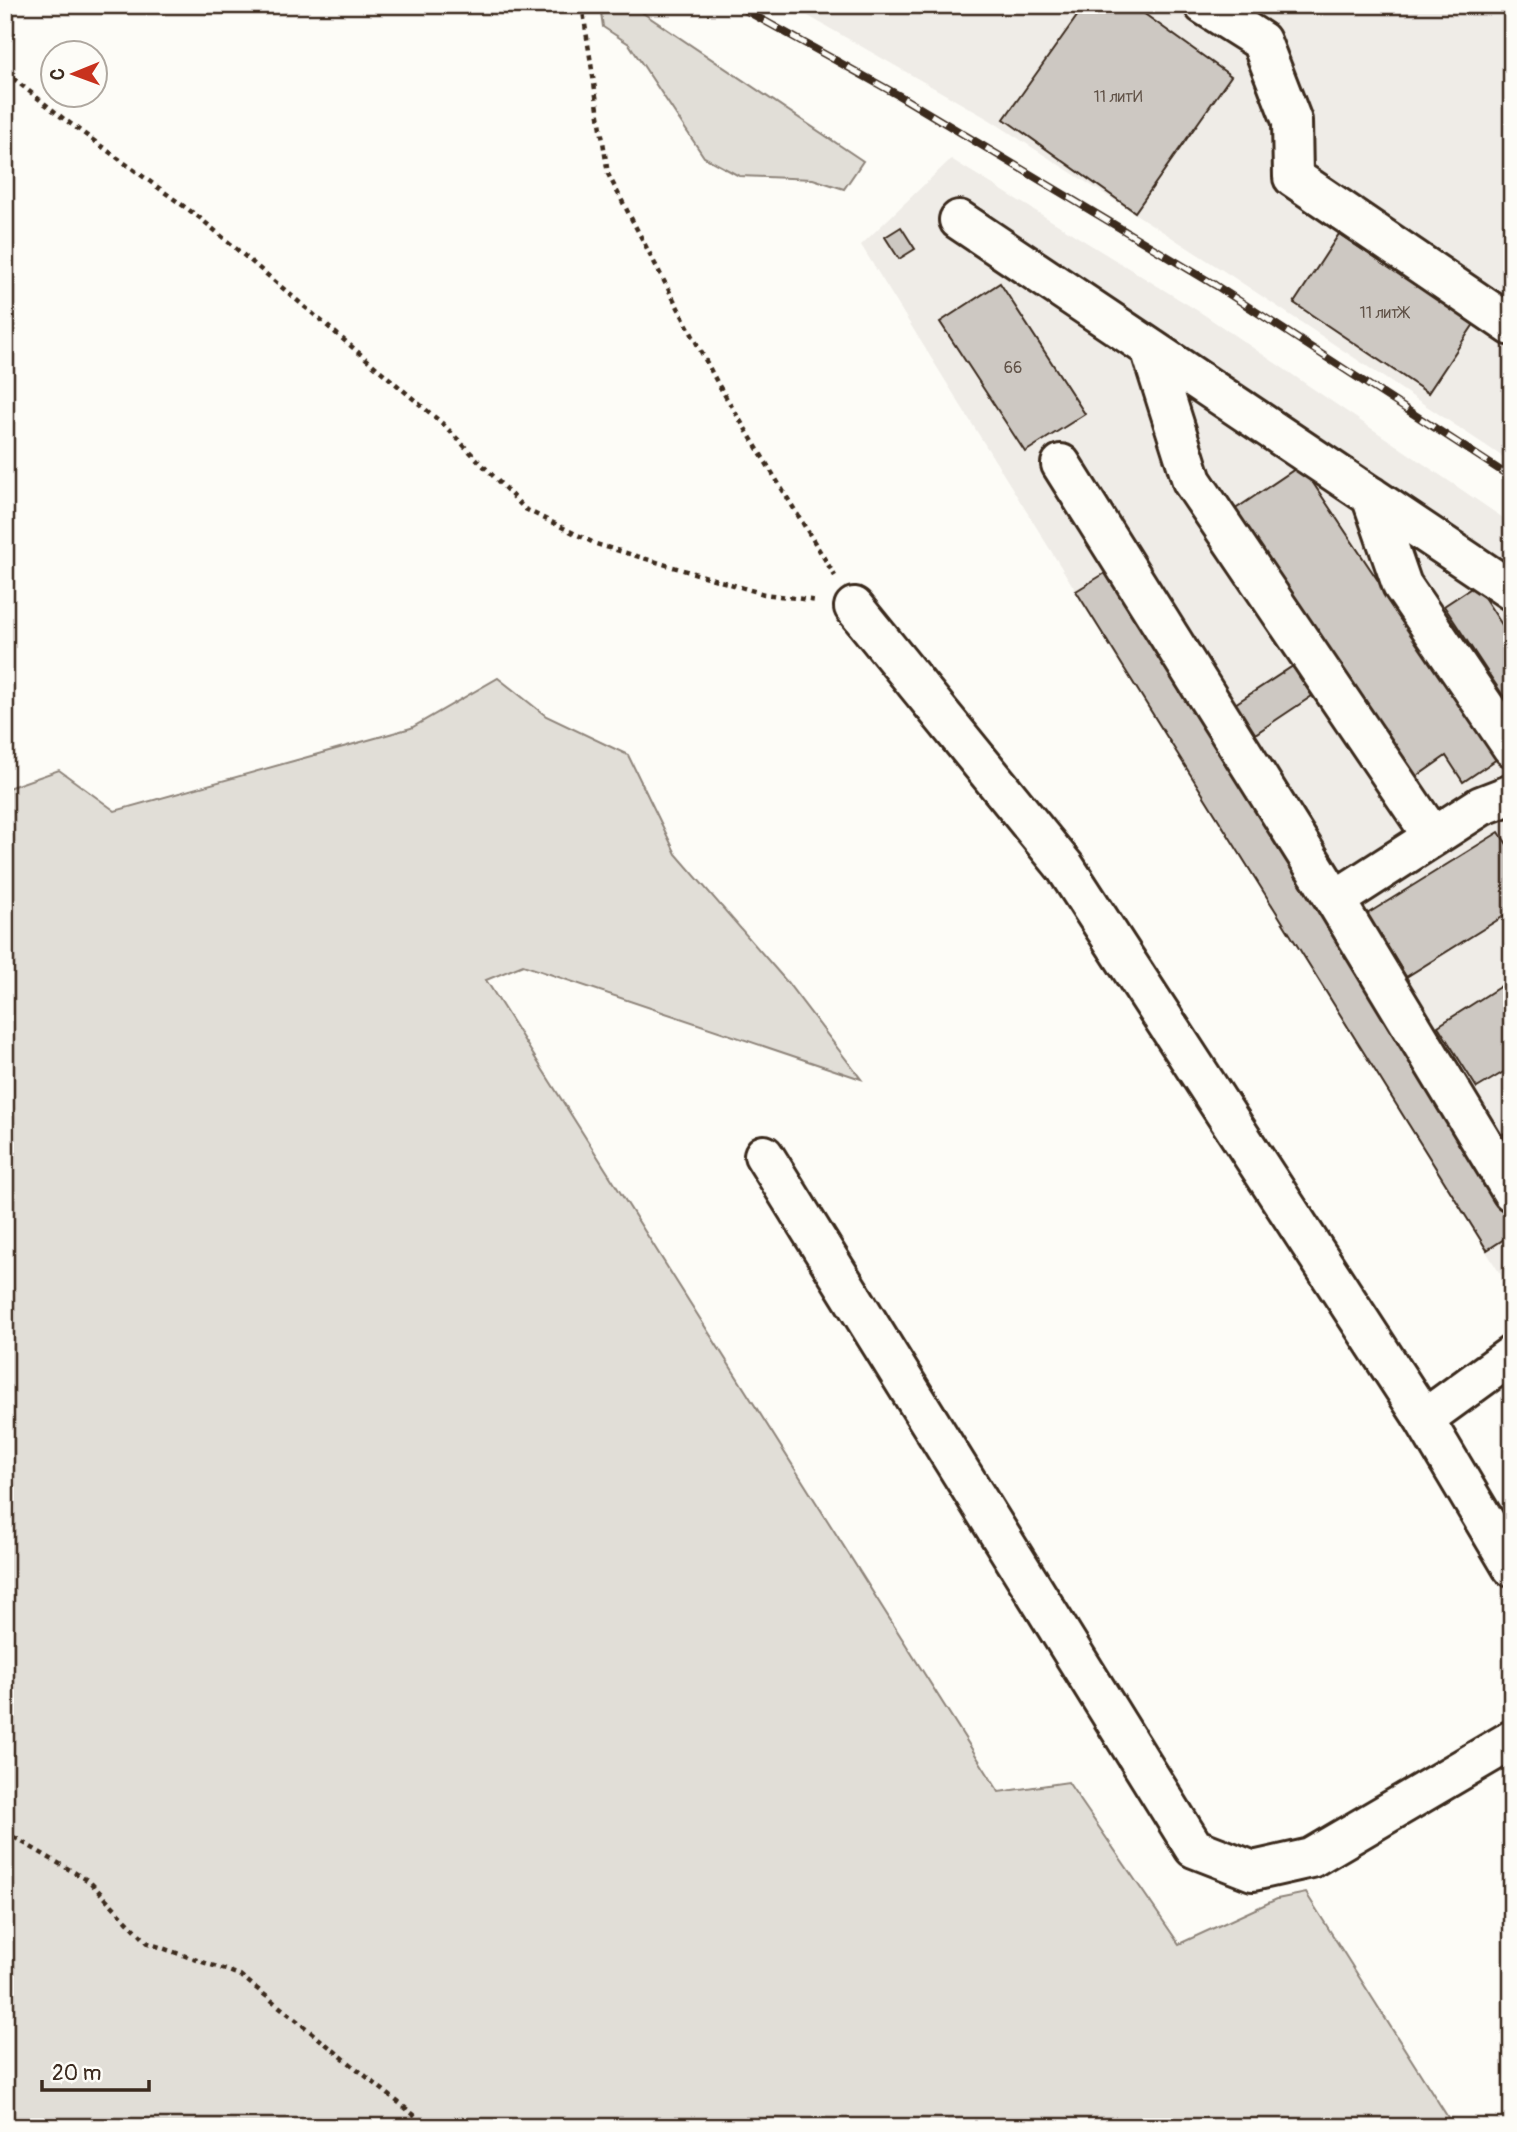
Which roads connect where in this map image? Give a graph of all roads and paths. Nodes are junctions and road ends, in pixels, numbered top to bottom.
1 (582, 5) edge
2 (1204, 5) edge
3 (5, 72) edge
4 (959, 220) dead end
5 (1512, 326) edge
6 (1150, 348) junction
7 (1061, 464) dead end
8 (1371, 496) junction
9 (1512, 591) edge
10 (854, 607) junction
11 (1512, 747) edge
12 (1512, 794) edge
13 (1433, 837) junction
14 (1335, 900) junction
15 (764, 1155) dead end
16 (1512, 1192) edge
17 (1512, 1355) edge
18 (1424, 1419) junction
19 (1512, 1567) edge
20 (1512, 1740) edge
21 (5, 1832) edge
22 (429, 2127) edge

1 - 10 path
2 - 5 street
3 - 10 path
4 - 6 street
6 - 8 street
6 - 13 street
7 - 14 street
8 - 9 street
8 - 11 street
10 - 18 street
12 - 13 street
13 - 14 street
14 - 16 street
15 - 20 street
17 - 18 street
18 - 19 street
21 - 22 path

